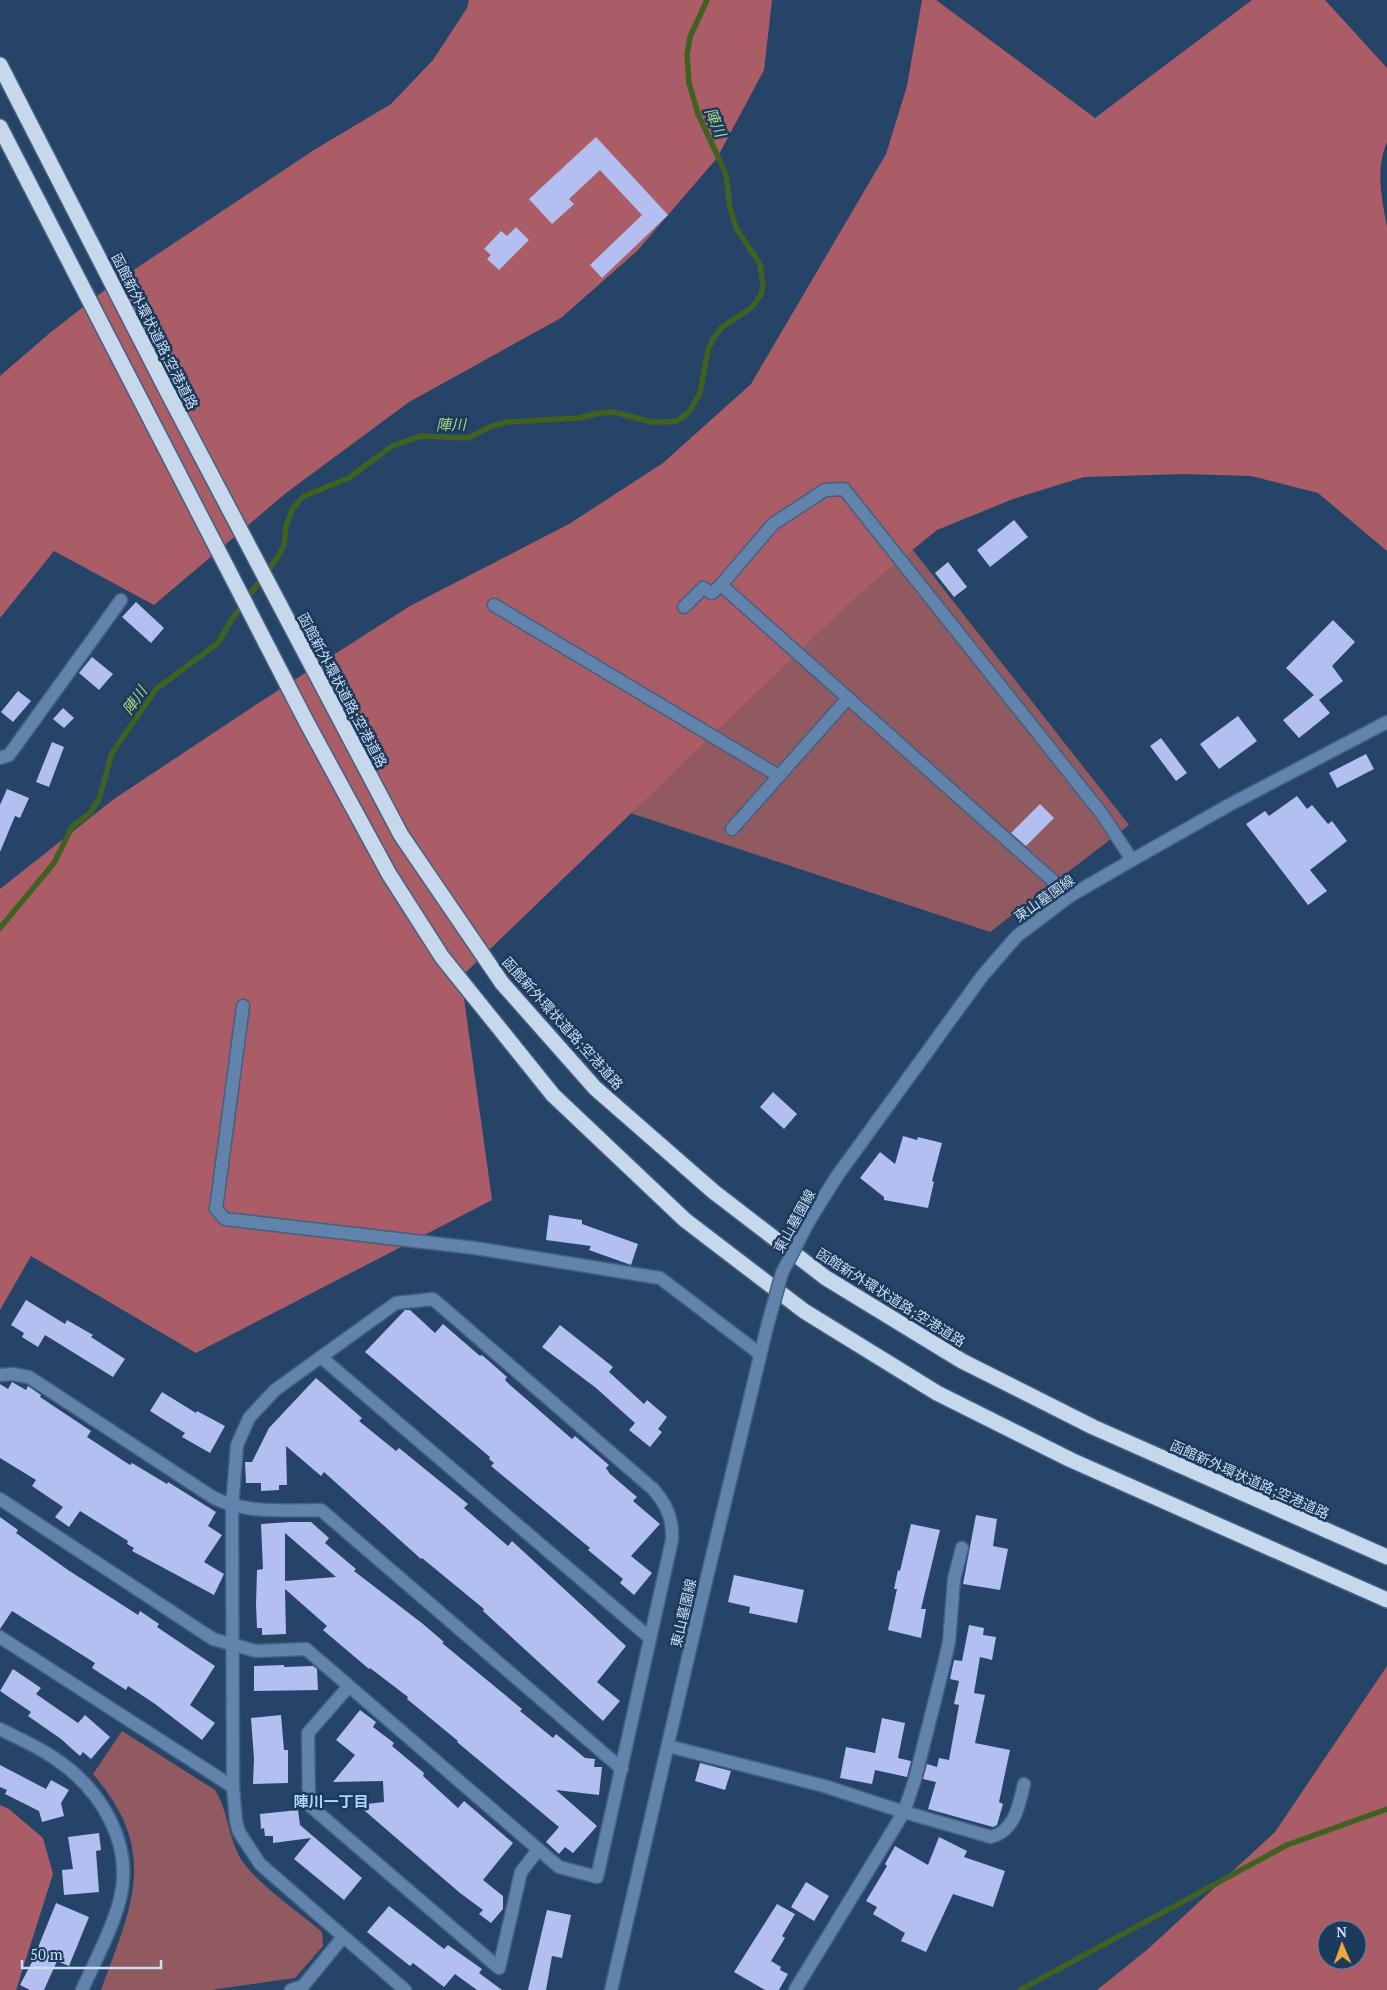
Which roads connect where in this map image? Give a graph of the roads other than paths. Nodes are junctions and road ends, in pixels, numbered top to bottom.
1 (0, 65) edge
2 (0, 127) edge
3 (721, 585) junction
4 (121, 600) dead end
5 (494, 606) dead end
6 (684, 607) dead end
7 (848, 698) junction
8 (1387, 722) edge
9 (0, 758) edge
10 (779, 776) junction
11 (732, 829) dead end
12 (1132, 860) junction
13 (1070, 896) junction
14 (243, 1006) dead end
15 (760, 1354) junction
16 (322, 1358) junction
17 (0, 1375) edge
18 (0, 1499) edge
19 (232, 1507) junction
20 (962, 1548) dead end
21 (1387, 1557) edge
22 (1387, 1600) edge
23 (0, 1637) edge
24 (650, 1638) junction
25 (234, 1646) junction
26 (349, 1686) junction
27 (0, 1729) edge
28 (668, 1746) junction
29 (622, 1769) junction
30 (1024, 1784) dead end
31 (233, 1787) junction
32 (904, 1812) junction
33 (538, 1850) junction
34 (343, 1936) junction
35 (82, 1990) edge
36 (291, 1990) edge
37 (405, 1990) edge
38 (611, 1990) edge
39 (795, 1990) edge

1 - 21 highway, 函館新外環状道路;空港道路
2 - 22 highway
3 - 6 street
3 - 7 street
3 - 12 street
4 - 9 street
5 - 10 street
7 - 10 street
7 - 13 street
8 - 12 street, 東山墓園線
10 - 11 street
12 - 13 street, 東山墓園線
13 - 15 street, 東山墓園線, bridge
14 - 15 street
15 - 28 street, 東山墓園線
16 - 19 street
16 - 24 street
16 - 24 street
17 - 19 street
18 - 25 street
19 - 25 street
19 - 29 street
20 - 32 street
23 - 31 street
24 - 29 street
25 - 26 street
25 - 31 street
26 - 33 street
26 - 33 street
27 - 35 street
28 - 32 street
28 - 38 street, 東山墓園線
29 - 33 street
30 - 32 street
31 - 34 street
32 - 39 street
34 - 36 street
34 - 37 street

